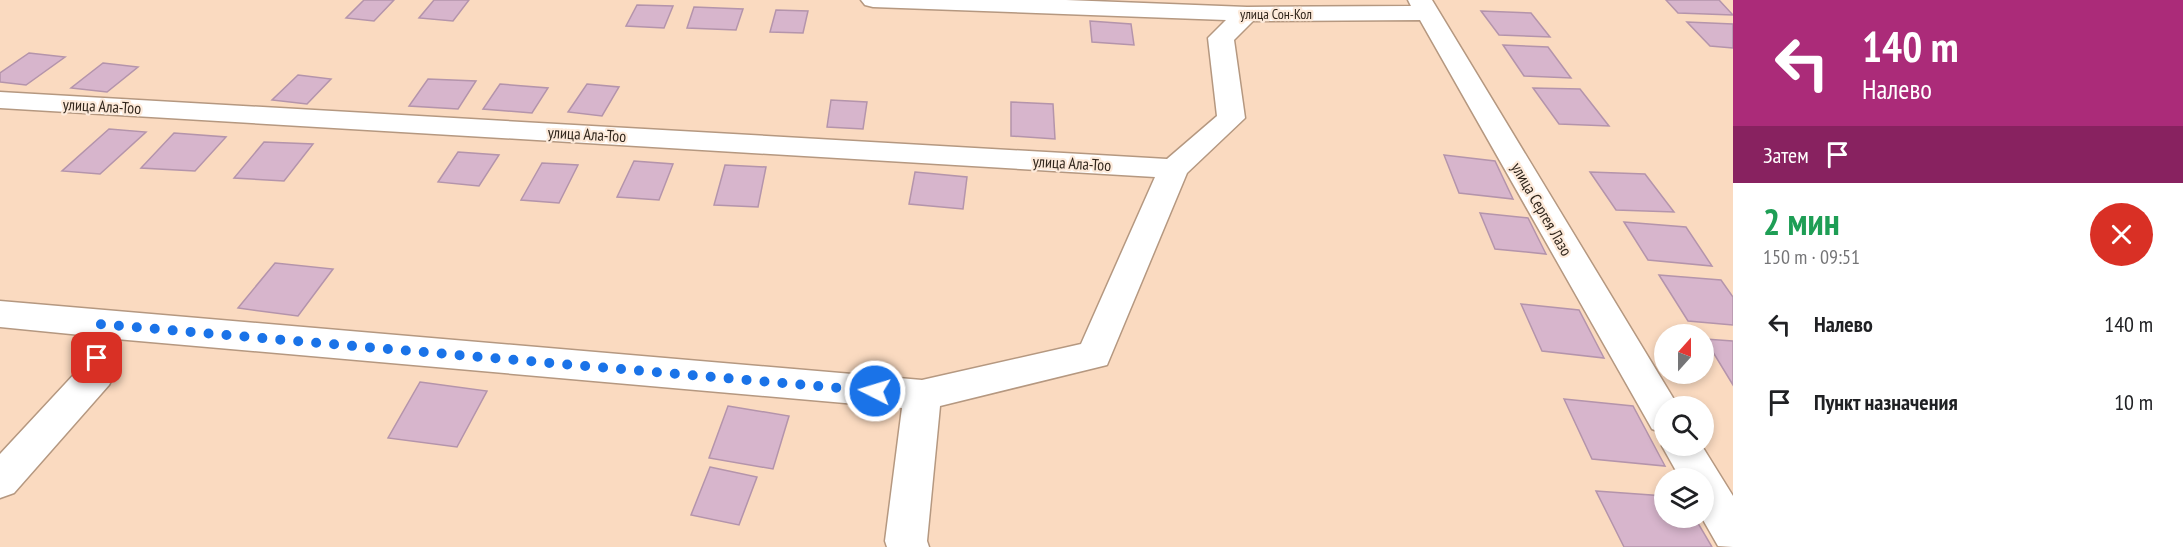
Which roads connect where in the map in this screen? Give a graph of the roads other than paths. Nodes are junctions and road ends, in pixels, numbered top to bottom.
1 (873, 0) edge
2 (1424, 7) edge
3 (1247, 14) junction
4 (0, 100) edge
5 (1174, 169) junction
6 (0, 314) edge
7 (99, 324) junction
8 (922, 395) junction
9 (1654, 399) edge
10 (0, 482) edge
11 (1714, 501) edge
12 (1733, 533) edge
13 (908, 547) edge

1 - 3 street, улица Сон-Кол
2 - 3 street, улица Сон-Кол
2 - 9 street, улица Сергея Лазо
3 - 5 street
4 - 5 street, улица Ала-Тоо
5 - 8 street
6 - 7 street
7 - 8 street
7 - 10 street
8 - 13 street
11 - 12 street

